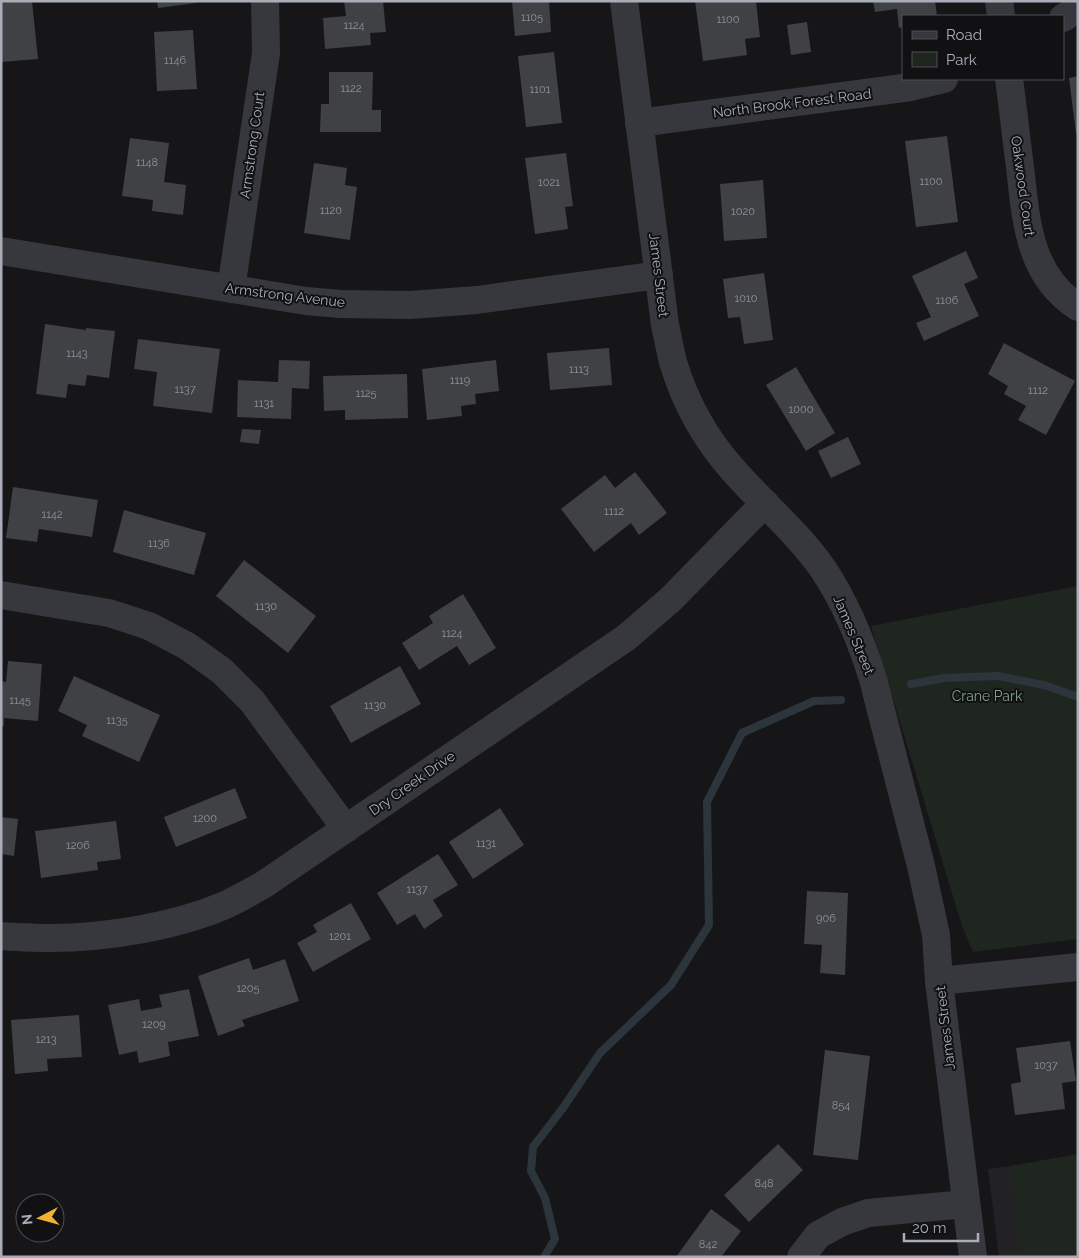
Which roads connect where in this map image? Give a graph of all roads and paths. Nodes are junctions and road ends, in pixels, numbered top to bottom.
1 (264, 1) edge
2 (624, 1) edge
3 (999, 1) edge
4 (1078, 8) edge
5 (1001, 15) edge
6 (1064, 17) edge
7 (940, 80) edge
8 (1009, 80) edge
9 (639, 123) junction
10 (1, 251) edge
11 (659, 275) junction
12 (231, 289) junction
13 (1078, 307) edge
14 (765, 503) junction
15 (1, 595) edge
16 (346, 828) junction
17 (1, 936) edge
18 (1078, 967) edge
19 (939, 981) junction
20 (966, 1204) junction
21 (801, 1257) edge
22 (973, 1257) edge

1 - 12 street, Armstrong Court
2 - 9 street, James Street
3 - 5 street
4 - 6 street
7 - 9 street, North Brook Forest Road
8 - 13 street, Oakwood Court
9 - 11 street, James Street
10 - 12 street, Armstrong Avenue
11 - 12 street, Armstrong Avenue
11 - 14 street, James Street
14 - 16 street, Dry Creek Drive
14 - 19 street, James Street
15 - 16 street
16 - 17 street, Dry Creek Drive
18 - 19 street
19 - 20 street, James Street
20 - 21 street
20 - 22 street, James Street

